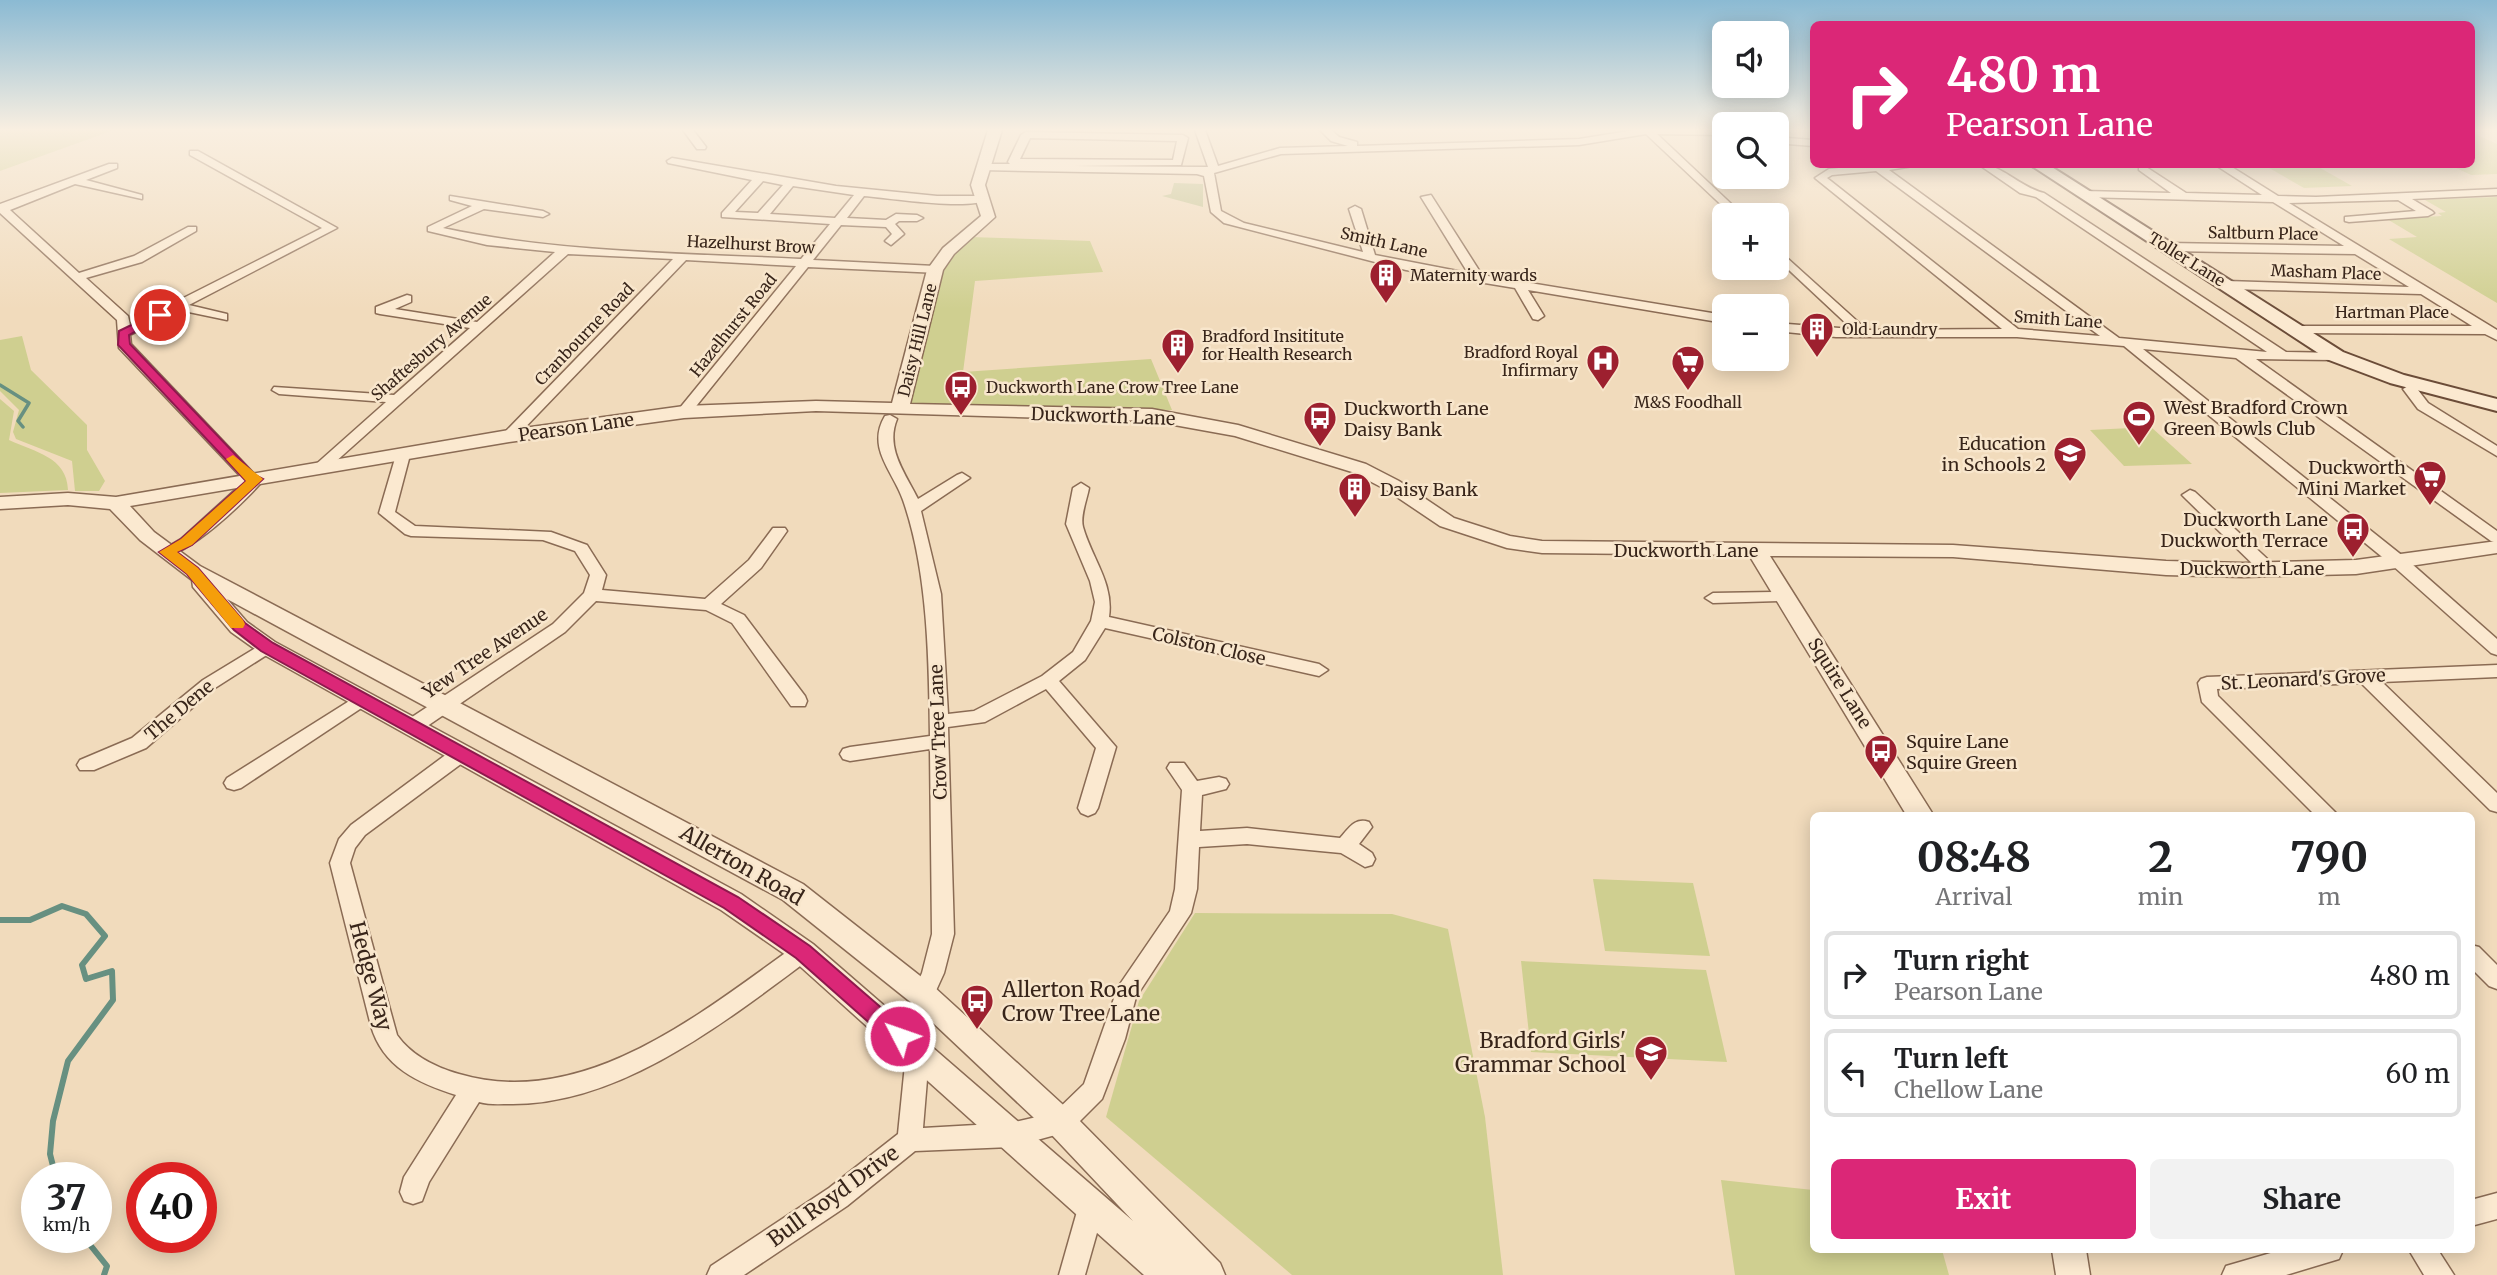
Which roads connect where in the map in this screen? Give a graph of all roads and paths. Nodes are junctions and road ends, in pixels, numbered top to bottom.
1 (52, 190) edge
2 (108, 190) edge
3 (261, 190) edge
4 (750, 190) edge
5 (784, 190) edge
6 (836, 190) edge
7 (978, 190) edge
8 (1212, 190) edge
9 (1711, 190) edge
10 (1834, 190) edge
11 (1909, 190) edge
12 (2024, 190) edge
13 (2075, 190) edge
14 (2174, 190) edge
15 (2260, 190) edge
16 (2497, 192) edge
17 (861, 193) junction
18 (2082, 194) junction
19 (2183, 196) junction
20 (138, 197) dead end
21 (1427, 197) dead end
22 (454, 198) dead end
23 (2274, 198) junction
24 (2402, 198) junction
25 (982, 199) junction
26 (1725, 203) edge
27 (483, 205) junction
28 (1, 208) edge
29 (1355, 209) dead end
30 (543, 214) dead end
31 (761, 217) junction
32 (917, 218) dead end
33 (2349, 219) dead end
34 (838, 221) junction
35 (889, 224) junction
36 (192, 229) dead end
37 (891, 241) dead end
38 (2168, 247) junction
39 (565, 250) junction
40 (2357, 250) junction
41 (683, 256) junction
42 (1370, 257) junction
43 (806, 263) junction
44 (1789, 263) edge
45 (935, 270) junction
46 (77, 277) junction
47 (1478, 279) junction
48 (1518, 285) junction
49 (2227, 285) junction
50 (2423, 291) junction
51 (407, 299) dead end
52 (178, 306) junction
53 (1538, 316) dead end
54 (222, 317) dead end
55 (1712, 317) edge
56 (481, 326) junction
57 (1789, 328) edge
58 (2298, 330) junction
59 (124, 333) junction
60 (1863, 333) junction
61 (2015, 333) junction
62 (2492, 333) edge
63 (2121, 342) junction
64 (2240, 355) junction
65 (2336, 356) junction
66 (2286, 358) junction
67 (2417, 388) junction
68 (279, 390) dead end
69 (398, 399) junction
70 (2497, 405) edge
71 (684, 412) junction
72 (895, 414) junction
73 (509, 436) junction
74 (2497, 452) edge
75 (403, 455) junction
76 (319, 469) junction
77 (962, 478) dead end
78 (254, 479) junction
79 (1081, 488) dead end
80 (2190, 495) dead end
81 (0, 503) edge
82 (116, 503) junction
83 (913, 509) junction
84 (779, 531) dead end
85 (2494, 548) edge
86 (1757, 551) junction
87 (167, 552) junction
88 (2398, 561) junction
89 (2269, 570) junction
90 (192, 571) junction
91 (592, 595) junction
92 (1773, 597) dead end
93 (1713, 598) dead end
94 (709, 605) junction
95 (1100, 621) junction
96 (267, 647) junction
97 (2497, 649) edge
98 (1319, 670) dead end
99 (2497, 671) edge
100 (2364, 675) junction
101 (1048, 680) junction
102 (362, 699) junction
103 (797, 701) dead end
104 (445, 704) junction
105 (413, 726) junction
106 (939, 732) junction
107 (462, 753) junction
108 (850, 754) dead end
109 (87, 765) dead end
110 (1177, 768) dead end
111 (234, 783) dead end
112 (1219, 785) dead end
113 (1192, 789) junction
114 (2497, 805) edge
115 (1088, 808) dead end
116 (1919, 812) edge
117 (2325, 812) edge
118 (1362, 827) dead end
119 (1190, 840) junction
120 (1345, 846) junction
121 (1365, 859) dead end
122 (803, 952) junction
123 (2475, 958) edge
124 (2497, 979) edge
125 (923, 995) junction
126 (917, 1052) junction
127 (473, 1090) junction
128 (1061, 1124) junction
129 (1011, 1135) junction
130 (910, 1140) junction
131 (412, 1192) dead end
132 (2497, 1206) edge
133 (1091, 1208) junction
134 (2475, 1212) edge
135 (2069, 1253) edge
136 (2319, 1253) edge
137 (2424, 1253) edge
138 (720, 1275) edge
139 (1072, 1275) edge
140 (1171, 1275) edge
141 (1208, 1275) edge
142 (2073, 1275) edge
143 (2235, 1275) edge
144 (2441, 1275) edge

1 - 28 street
2 - 20 street
3 - 52 street
4 - 31 street
5 - 31 street
6 - 17 street
7 - 25 street, Daisy Hill Lane
8 - 42 street, Smith Lane
9 - 26 street
10 - 61 street
11 - 63 street
12 - 66 street
13 - 18 main road, Toller Lane
14 - 19 street
15 - 23 street
16 - 24 street
17 - 25 street
17 - 34 street, Hazelhurst Road
18 - 19 street
18 - 38 main road, Toller Lane
19 - 23 street
21 - 47 street
22 - 27 street
23 - 24 street
23 - 40 street
24 - 33 street
25 - 45 street, Daisy Hill Lane
27 - 30 street
27 - 39 street, Hazelhurst Brow
28 - 46 street
29 - 42 street
31 - 34 street
32 - 35 street
34 - 35 street
34 - 43 street, Hazelhurst Road
35 - 37 street
36 - 46 street
38 - 40 street, Saltburn Place
38 - 49 main road, Toller Lane
39 - 41 street, Hazelhurst Brow
39 - 56 street, Shaftesbury Avenue
40 - 50 street
41 - 43 street, Hazelhurst Brow
41 - 73 street, Cranbourne Road
42 - 47 street, Smith Lane
43 - 45 street, Hazelhurst Brow
43 - 71 street, Hazelhurst Road
44 - 60 street
45 - 72 street, Daisy Hill Lane
46 - 59 street
47 - 48 street, Smith Lane
48 - 53 street
48 - 55 street, Smith Lane
49 - 50 street, Masham Place
49 - 58 main road, Toller Lane
50 - 62 street
51 - 56 street
52 - 54 street
52 - 59 street
56 - 69 street, Shaftesbury Avenue
57 - 60 street, Smith Lane
58 - 62 street, Hartman Place
58 - 65 main road, Toller Lane
59 - 78 street
60 - 61 street, Smith Lane
61 - 63 street, Smith Lane
63 - 64 street, Smith Lane
63 - 88 street
64 - 66 street, Smith Lane
64 - 85 street
65 - 66 street, Smith Lane
65 - 67 main road, Toller Lane
67 - 70 main road, Toller Lane
67 - 74 street
68 - 69 street
69 - 76 street, Shaftesbury Avenue
71 - 72 street, Pearson Lane
71 - 73 street, Pearson Lane
72 - 83 street, Crow Tree Lane
72 - 86 street, Duckworth Lane
73 - 75 street, Pearson Lane
75 - 76 street, Pearson Lane
75 - 91 street
76 - 78 street, Pearson Lane
77 - 83 street
78 - 82 street, Pearson Lane
78 - 87 street
79 - 95 street
80 - 89 street
81 - 82 street
82 - 87 street, Allerton Road
83 - 106 street, Crow Tree Lane
84 - 94 street
85 - 88 street, Duckworth Lane
86 - 89 street, Duckworth Lane
86 - 116 street, Squire Lane
87 - 90 street, Allerton Road
88 - 89 street, Duckworth Lane
88 - 97 street
90 - 96 street, Allerton Road
90 - 104 street, Allerton Road
91 - 94 street
91 - 104 street, Yew Tree Avenue
92 - 93 street
94 - 103 street
95 - 98 street, Colston Close
95 - 101 street
96 - 102 street, Allerton Road
96 - 109 street, The Dene
99 - 100 street, St. Leonard's Grove
100 - 114 street
100 - 117 street, St. Leonard's Grove
101 - 106 street
101 - 115 street
102 - 105 street, Allerton Road
102 - 111 street
104 - 105 street, Yew Tree Avenue
104 - 125 street, Allerton Road
105 - 107 street, Allerton Road
106 - 108 street
106 - 125 street, Crow Tree Lane
107 - 122 street, Allerton Road
107 - 127 street, Hedge Way
110 - 113 street
112 - 113 street
113 - 119 street
118 - 120 street
119 - 120 street
119 - 128 street
120 - 121 street
122 - 126 street, Allerton Road
122 - 127 street, Hedge Way
123 - 124 street
125 - 126 street, Crow Tree Lane
125 - 128 street, Allerton Road
126 - 129 street, Allerton Road
126 - 130 street, Bull Royd Drive
127 - 131 street
128 - 129 street, Bull Royd Drive
128 - 141 street, Allerton Road
129 - 130 street, Bull Royd Drive
129 - 133 street, Allerton Road
130 - 138 street, Bull Royd Drive
132 - 134 street
133 - 139 street
133 - 140 street, Allerton Road
135 - 142 street
136 - 143 street
137 - 144 street

